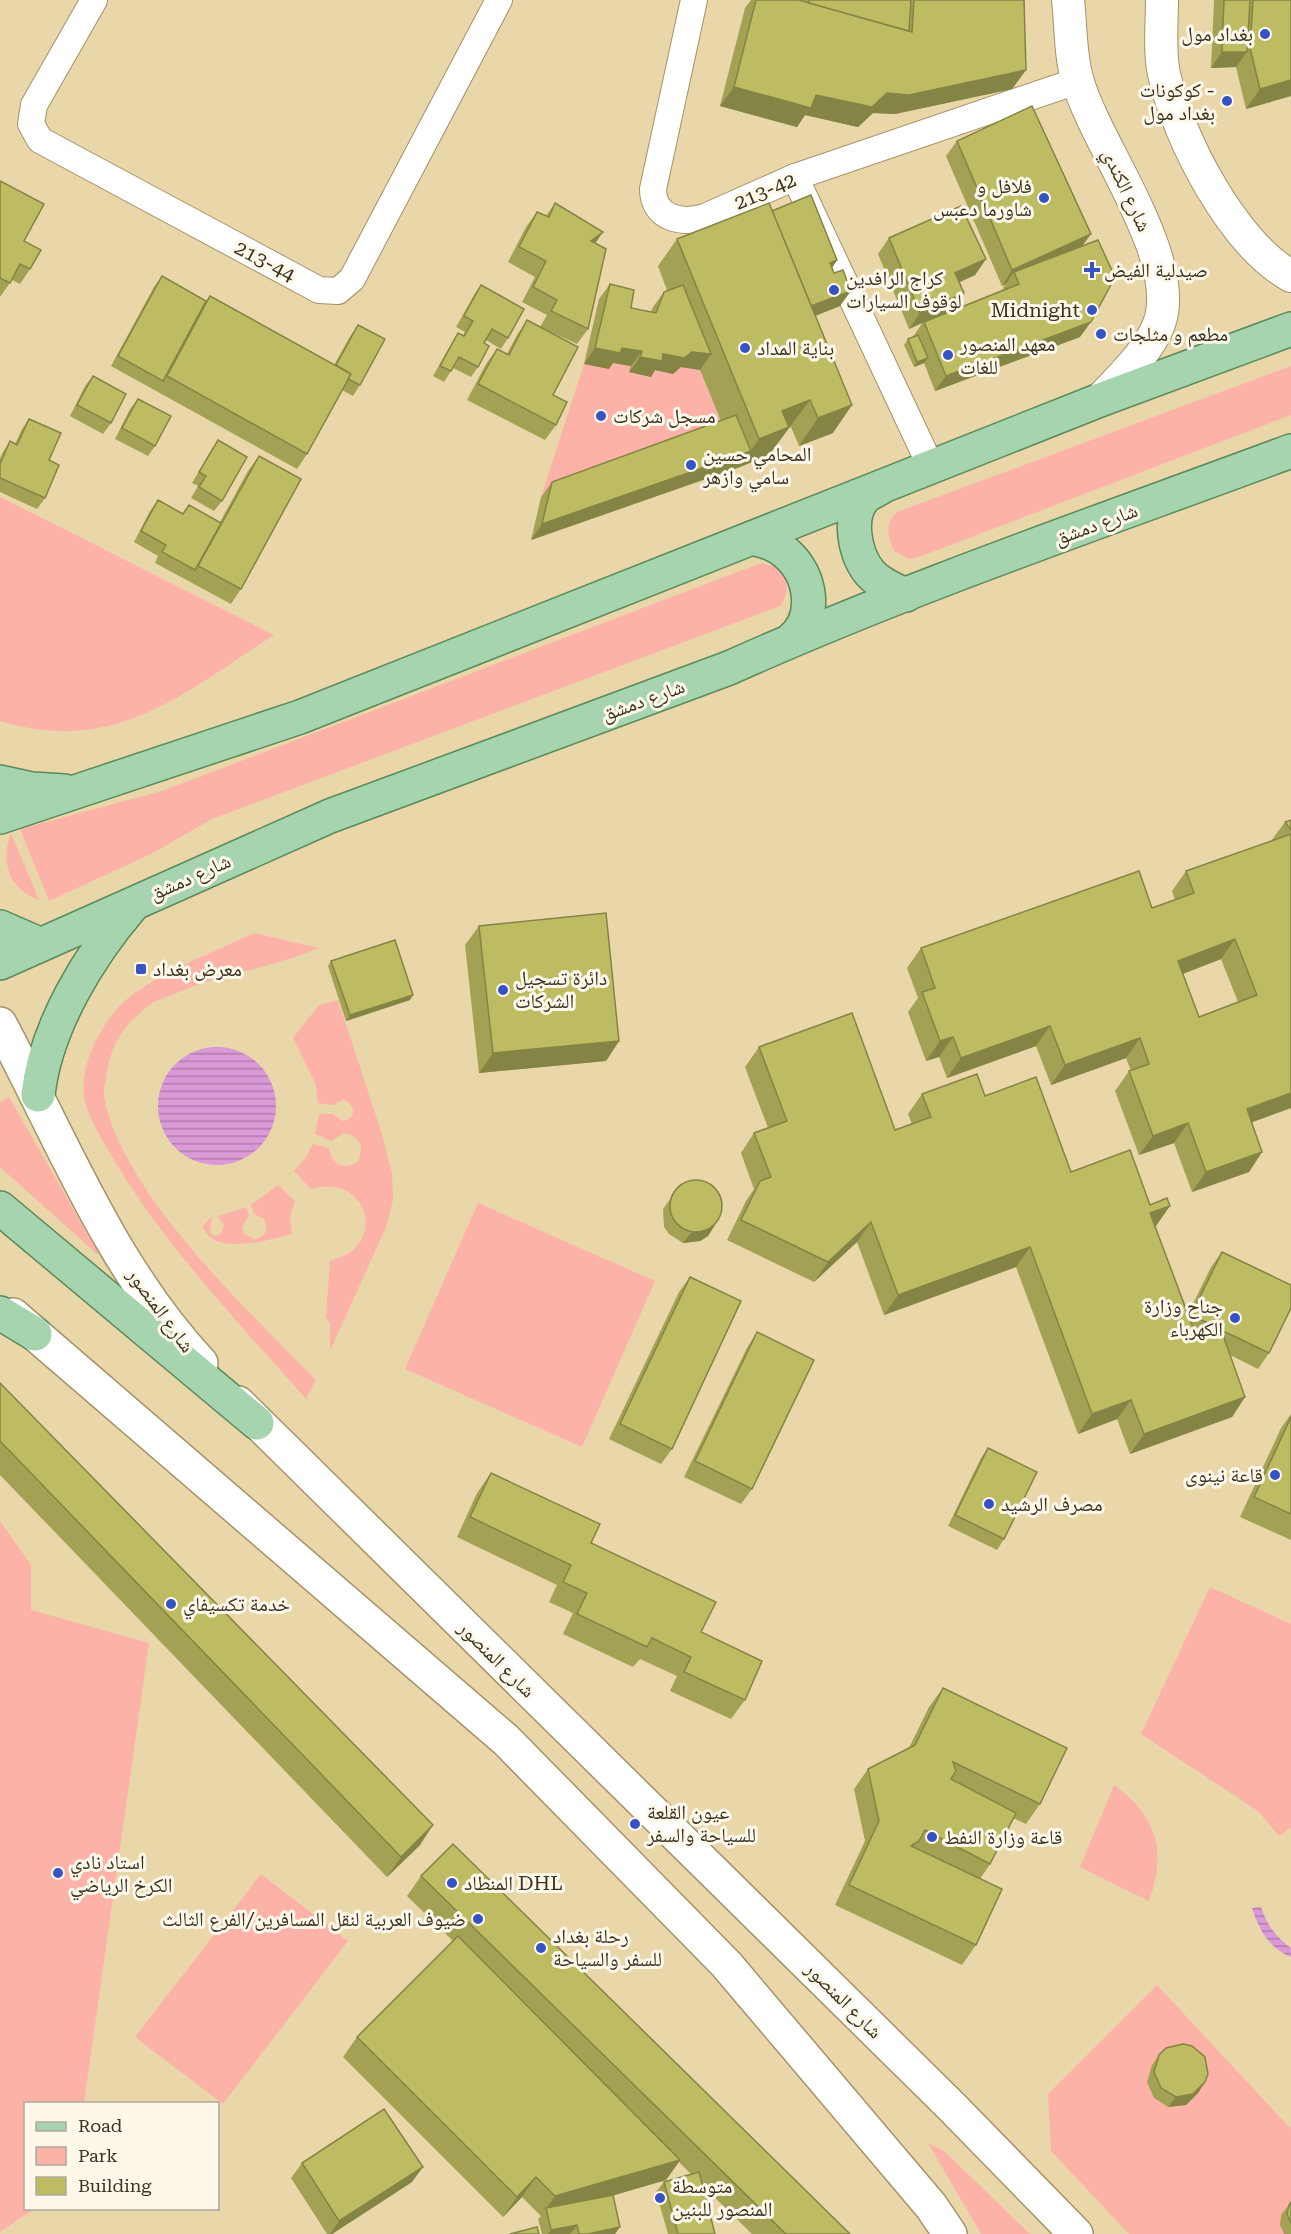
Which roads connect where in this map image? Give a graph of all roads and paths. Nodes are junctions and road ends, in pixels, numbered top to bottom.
1 (94, 0) edge
2 (499, 0) edge
3 (694, 0) edge
4 (1068, 0) edge
5 (1162, 0) edge
6 (1077, 81) junction
7 (795, 177) junction
8 (1291, 276) edge
9 (1291, 329) edge
10 (1100, 400) junction
11 (1291, 451) edge
12 (931, 467) junction
13 (880, 488) junction
14 (752, 538) junction
15 (906, 595) junction
16 (792, 640) junction
17 (0, 782) edge
18 (72, 792) junction
19 (0, 817) edge
20 (136, 901) junction
21 (0, 927) edge
22 (39, 944) junction
23 (0, 963) edge
24 (0, 1024) edge
25 (38, 1095) junction
26 (0, 1208) edge
27 (0, 1304) edge
28 (0, 1313) edge
29 (35, 1334) junction
30 (257, 1423) junction
31 (950, 2234) edge
32 (1076, 2234) edge

1 - 2 street, 213-44
3 - 7 street, 213-42
4 - 6 street, شارع الكندي
5 - 8 street
6 - 7 street, 213-42
6 - 10 street, شارع الكندي
7 - 12 street
9 - 10 main road
10 - 12 main road
11 - 15 main road, شارع دمشق
12 - 13 main road
13 - 14 main road
13 - 15 main road
14 - 16 main road
14 - 18 main road
15 - 16 main road, شارع دمشق
16 - 20 main road, شارع دمشق
17 - 18 main road
18 - 19 main road
20 - 22 main road, شارع دمشق
20 - 25 main road
21 - 22 main road
22 - 23 main road, شارع دمشق
24 - 25 main road, شارع المنصور
25 - 30 main road, شارع المنصور
26 - 30 main road
27 - 29 main road
28 - 29 main road
29 - 31 main road
30 - 32 main road, شارع المنصور

